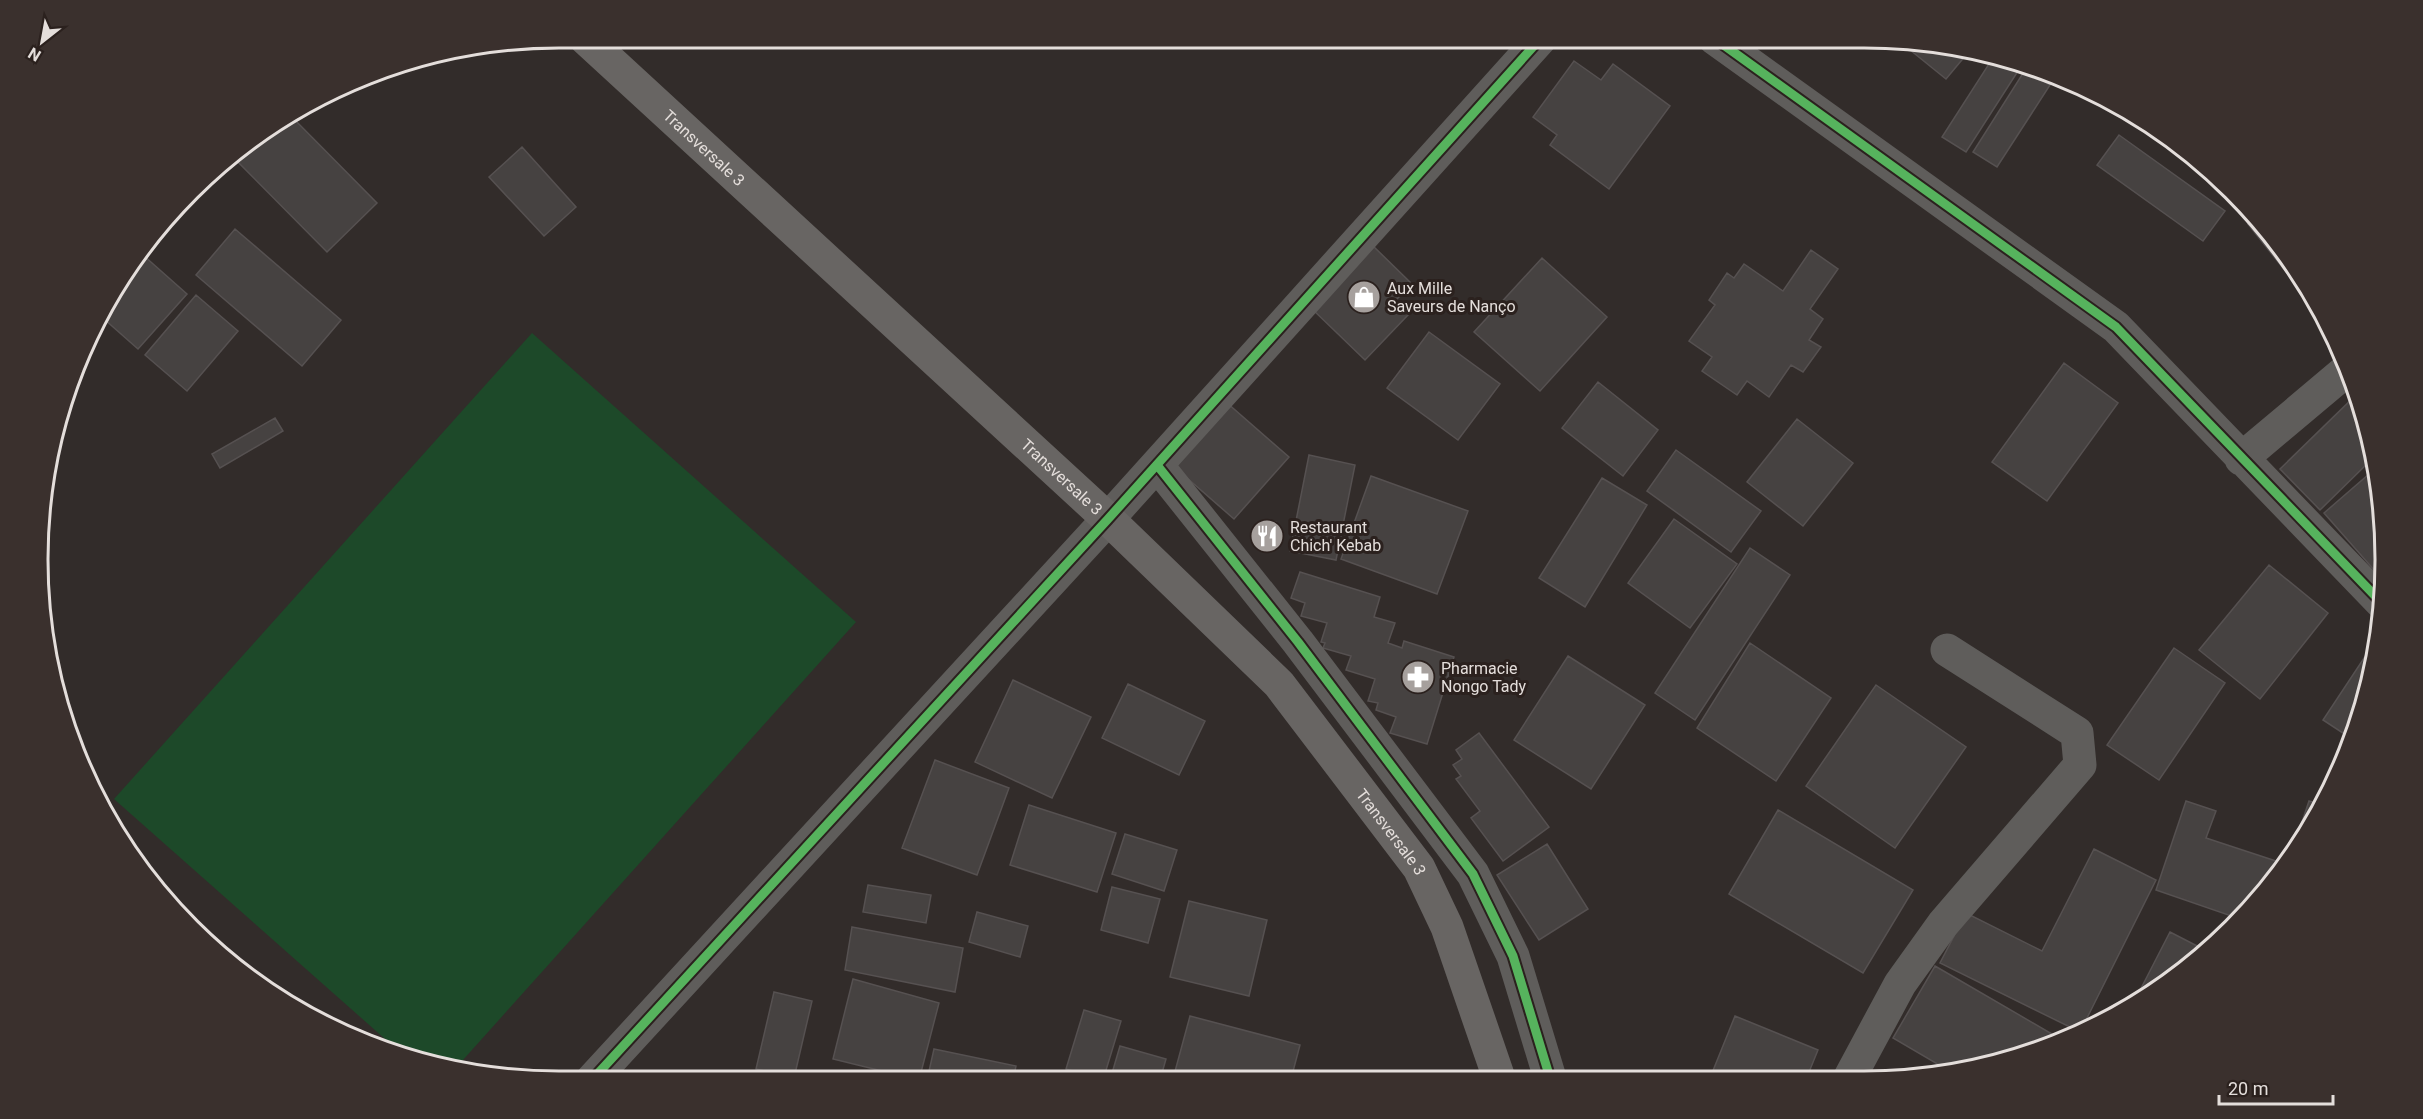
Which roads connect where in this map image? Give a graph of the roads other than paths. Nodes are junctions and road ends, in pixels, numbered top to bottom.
1 (596, 48) edge
2 (1532, 48) edge
3 (1728, 48) edge
4 (2340, 375) edge
5 (2241, 459) junction
6 (1157, 465) junction
7 (1108, 519) junction
8 (2374, 595) edge
9 (1947, 650) dead end
10 (600, 1071) edge
11 (1497, 1071) edge
12 (1548, 1071) edge
13 (1853, 1071) edge

1 - 7 main road, Transversale 3
2 - 6 street
3 - 5 street
4 - 5 street
5 - 8 street
6 - 7 street
6 - 12 street
7 - 10 street
7 - 11 main road, Transversale 3
9 - 13 street

